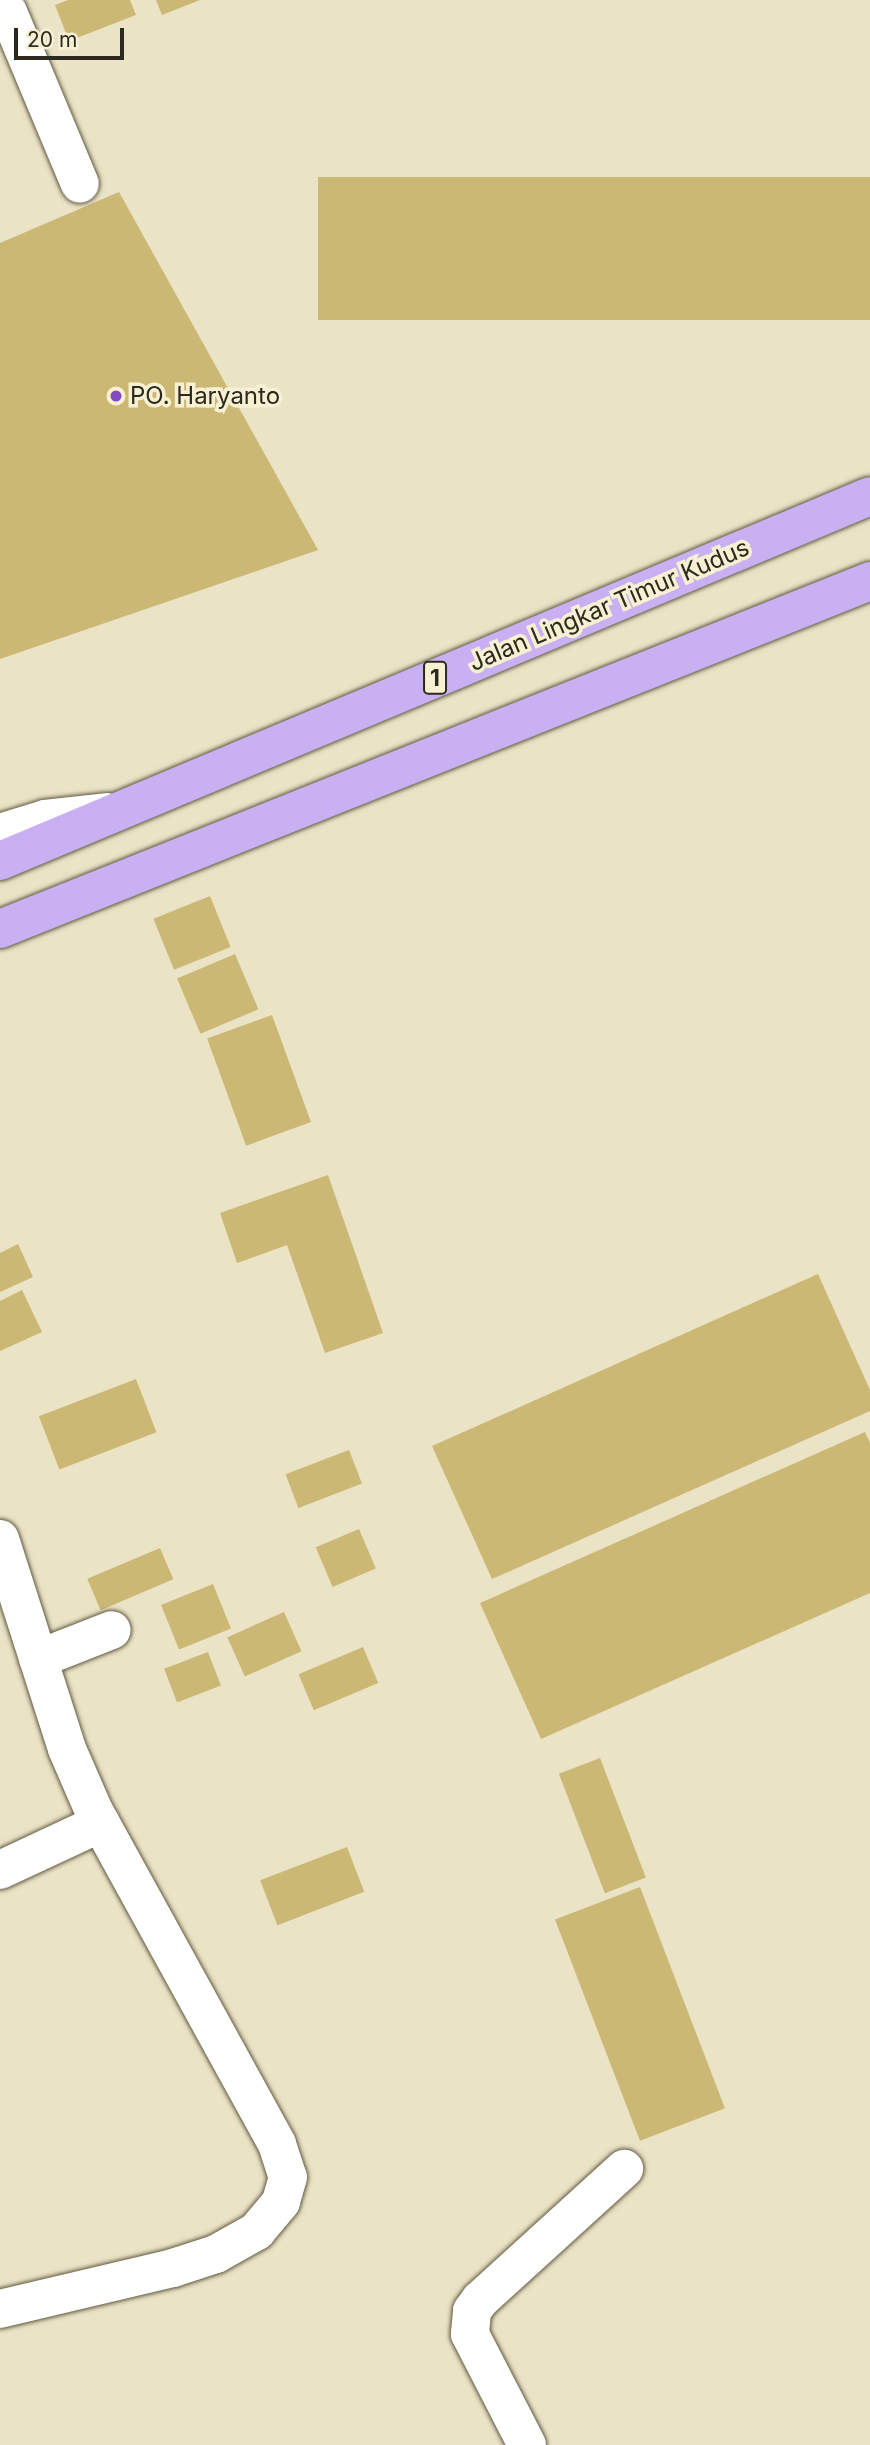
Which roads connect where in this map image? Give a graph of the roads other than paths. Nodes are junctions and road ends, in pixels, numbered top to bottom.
1 (7, 9) edge
2 (80, 184) dead end
3 (870, 496) edge
4 (870, 581) edge
5 (120, 810) junction
6 (0, 834) edge
7 (0, 861) edge
8 (111, 884) junction
9 (0, 929) edge
10 (0, 947) edge
11 (0, 1539) edge
12 (112, 1630) dead end
13 (38, 1658) junction
14 (101, 1822) junction
15 (0, 1870) edge
16 (624, 2169) dead end
17 (0, 2309) edge
18 (527, 2445) edge

1 - 2 street
3 - 5 highway, Jalan Lingkar Timur Kudus / 1
4 - 8 highway
5 - 6 street
5 - 7 highway, Jalan Lingkar Timur Kudus / 1
8 - 9 highway
8 - 10 street
11 - 13 street
12 - 13 street
13 - 14 street
14 - 15 street
14 - 17 street
16 - 18 street

